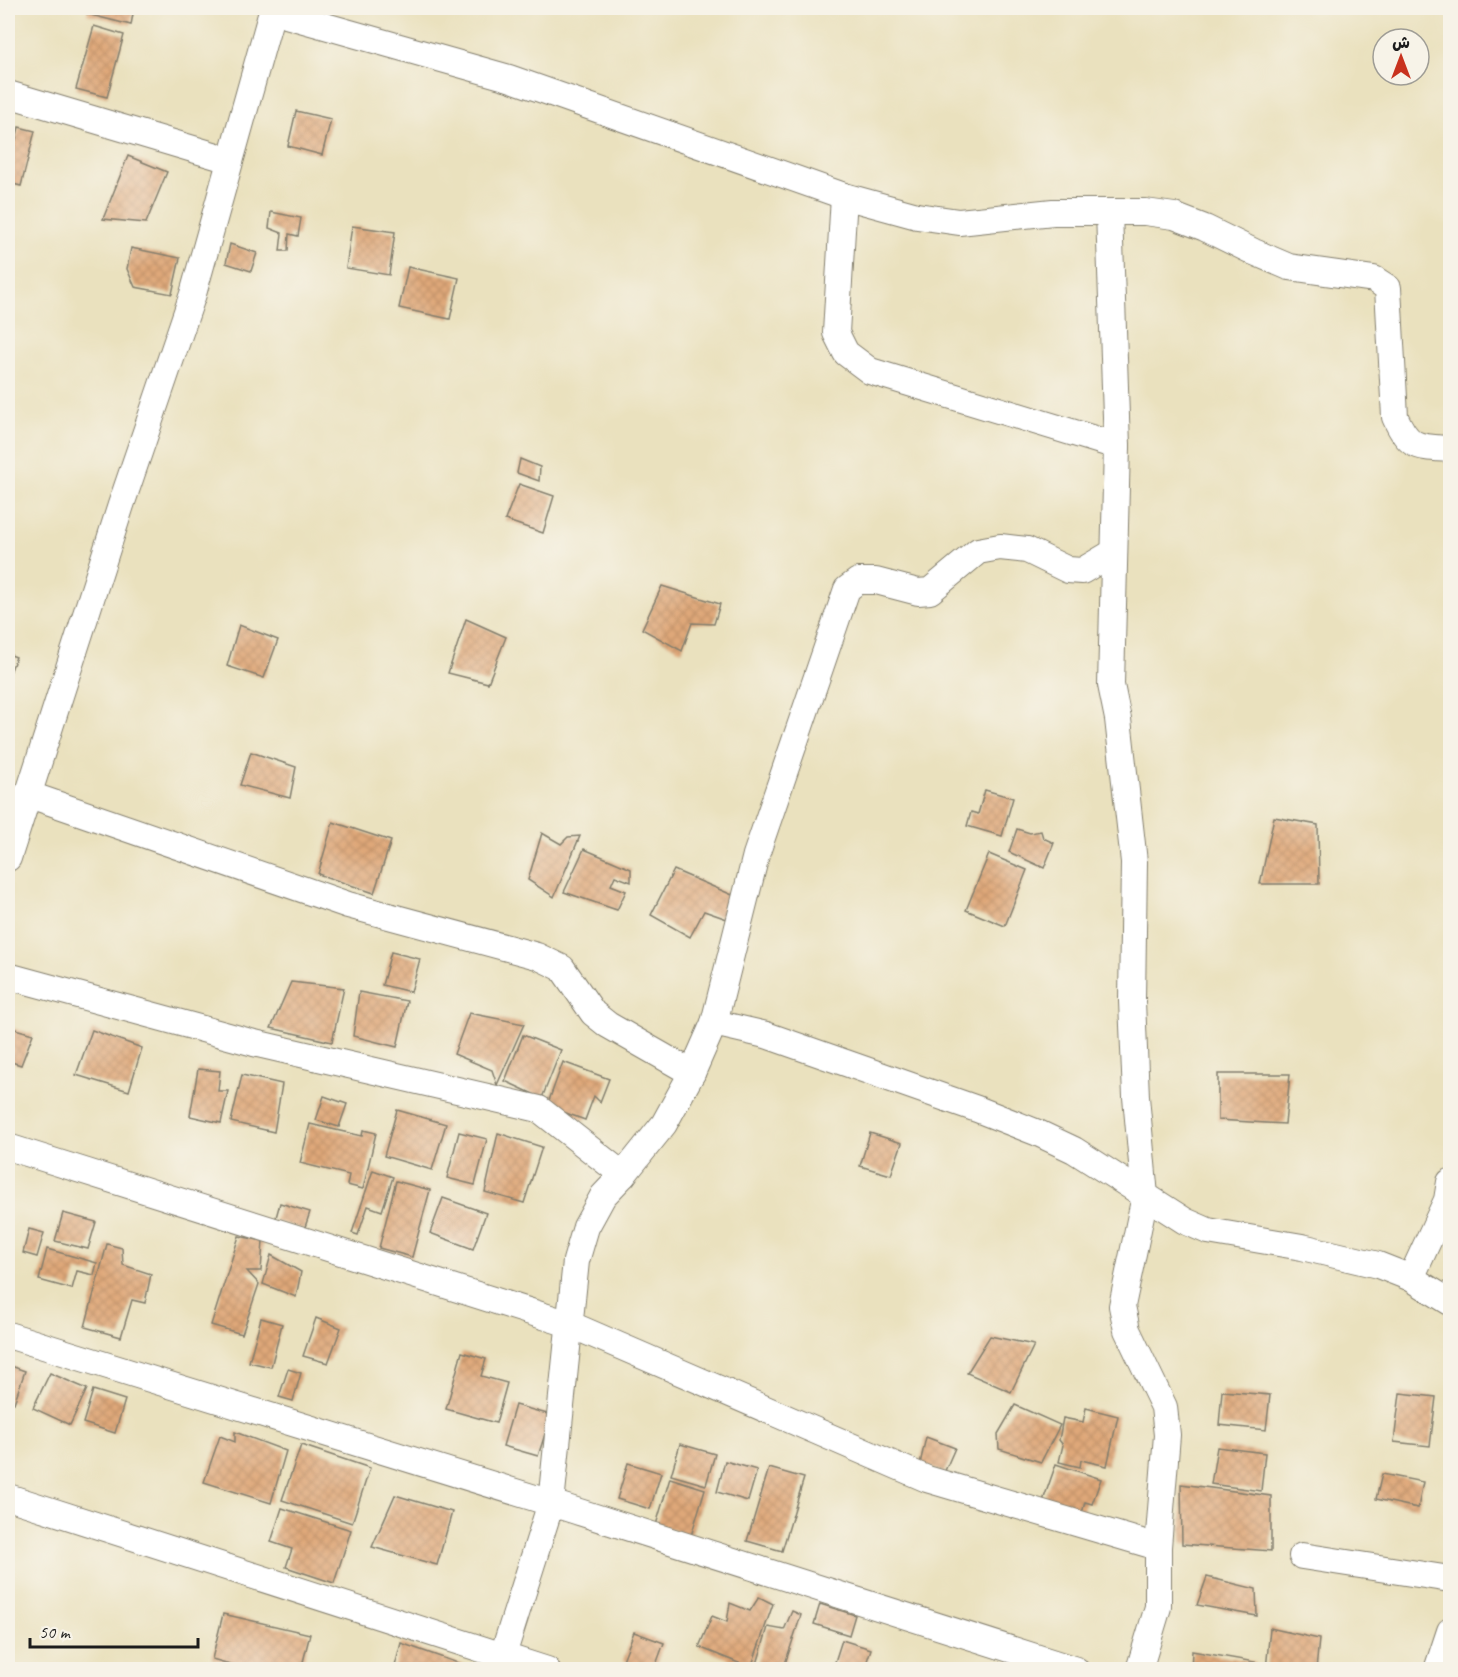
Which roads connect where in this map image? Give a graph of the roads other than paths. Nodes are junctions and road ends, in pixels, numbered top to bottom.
1 (272, 9) edge
2 (8, 94) edge
3 (230, 160) junction
4 (844, 196) junction
5 (1109, 212) junction
6 (1117, 446) junction
7 (1450, 449) edge
8 (1114, 552) junction
9 (27, 794) junction
10 (8, 858) edge
11 (8, 976) edge
12 (714, 1023) junction
13 (692, 1073) junction
14 (8, 1147) edge
15 (623, 1175) junction
16 (1450, 1182) edge
17 (1145, 1196) junction
18 (1411, 1278) junction
19 (1450, 1302) edge
20 (569, 1324) junction
21 (8, 1335) edge
22 (8, 1497) edge
23 (551, 1503) junction
24 (1158, 1547) junction
25 (1302, 1556) dead end
26 (1450, 1579) edge
27 (1450, 1631) edge
28 (502, 1662) edge
29 (547, 1670) edge
30 (1076, 1670) edge
31 (1139, 1670) edge
32 (1437, 1670) edge

1 - 3 street
1 - 4 street
2 - 3 street
3 - 9 street
4 - 5 street
4 - 6 street
5 - 6 street
5 - 7 street
6 - 8 street
8 - 12 street
8 - 17 street
9 - 10 street
9 - 13 street
11 - 15 street
12 - 13 street
12 - 17 street
13 - 15 street
14 - 20 street
15 - 20 street
16 - 18 street
17 - 18 street
17 - 24 street
18 - 19 street
20 - 23 street
20 - 24 street
21 - 23 street
22 - 28 street
23 - 28 street
23 - 30 street
24 - 31 street
25 - 26 street
27 - 32 street
28 - 29 street

